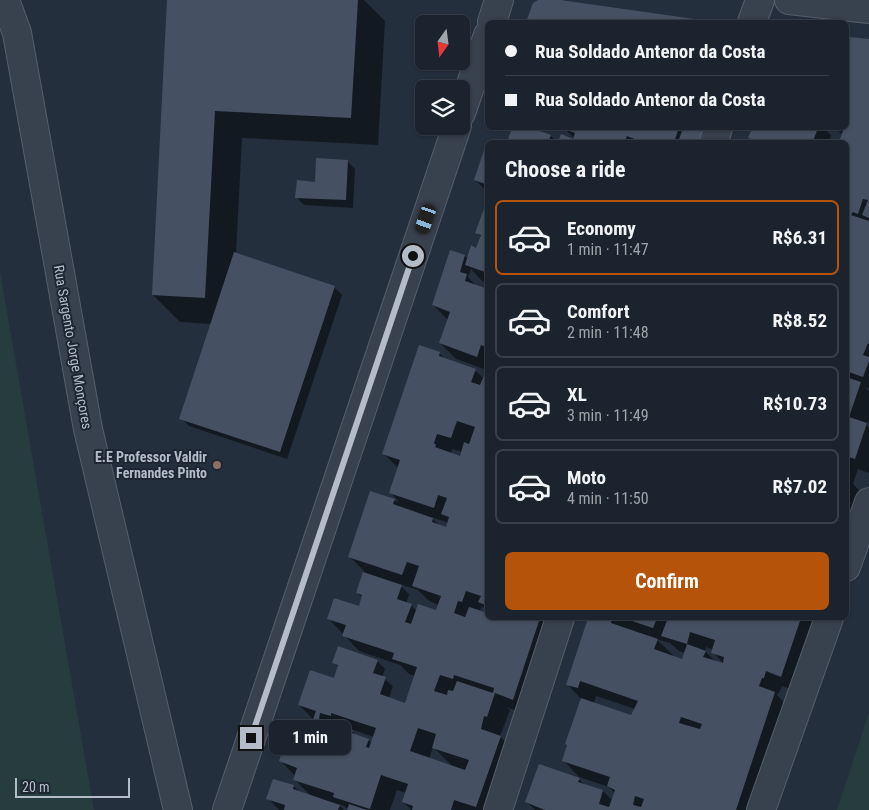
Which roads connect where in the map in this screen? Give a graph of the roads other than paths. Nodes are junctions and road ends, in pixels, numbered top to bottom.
1 (5, 0) edge
2 (499, 0) edge
3 (760, 0) edge
4 (789, 0) edge
5 (869, 8) edge
6 (493, 20) edge
7 (753, 20) edge
8 (485, 44) edge
9 (470, 87) edge
10 (454, 135) edge
11 (869, 502) edge
12 (849, 559) edge
13 (559, 620) edge
14 (828, 620) edge
15 (178, 810) edge
16 (227, 810) edge
17 (498, 810) edge
18 (762, 810) edge

1 - 15 street, Rua Sargento Jorge Monçores
2 - 6 street
3 - 7 street
4 - 5 street
8 - 9 street
10 - 16 street
11 - 12 street
13 - 17 street
14 - 18 street

